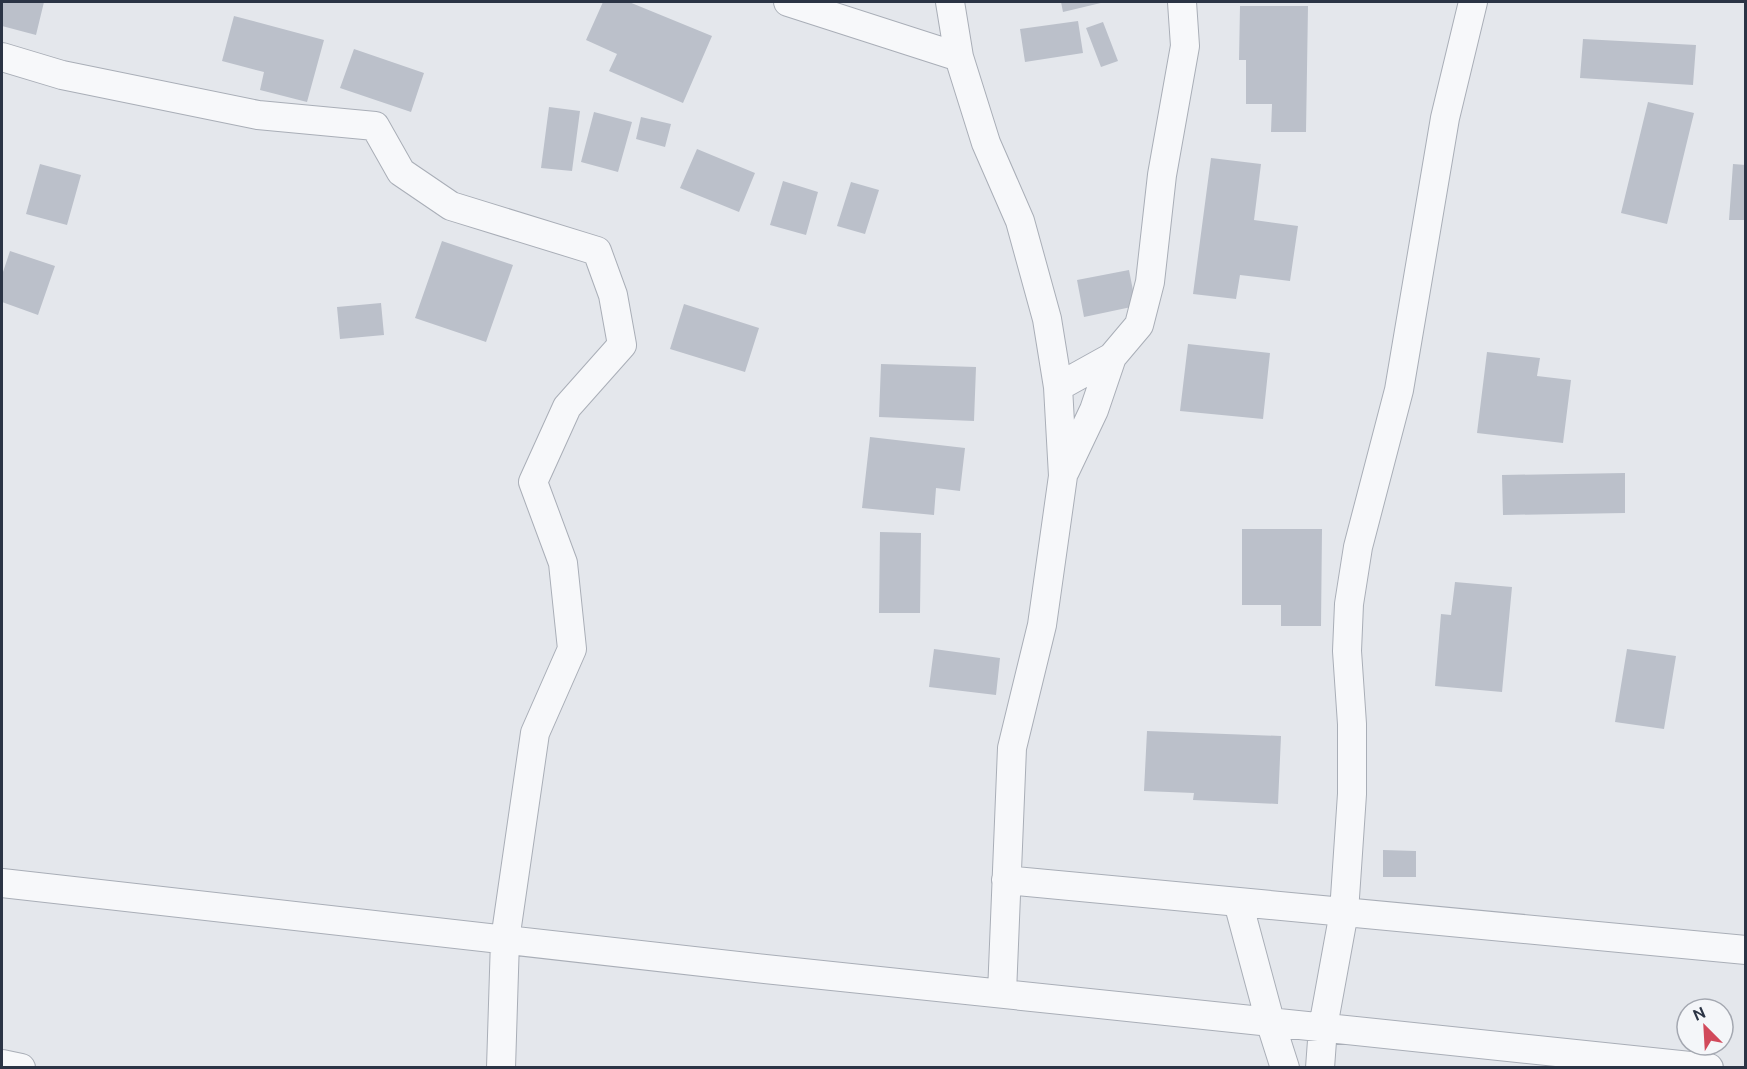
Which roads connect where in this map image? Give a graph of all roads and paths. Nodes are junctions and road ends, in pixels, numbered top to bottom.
1 (788, 2) edge
2 (950, 2) edge
3 (1182, 2) edge
4 (1473, 2) edge
5 (2, 57) edge
6 (959, 57) junction
7 (1112, 357) junction
8 (1058, 387) junction
9 (1063, 476) junction
10 (1006, 880) junction
11 (2, 883) edge
12 (1238, 902) junction
13 (1344, 912) junction
14 (505, 940) junction
15 (1746, 950) edge
16 (1002, 993) junction
17 (1270, 1021) junction
18 (1323, 1026) junction
19 (501, 1068) edge
20 (1285, 1068) edge
21 (1320, 1068) edge
22 (1709, 1068) edge

1 - 6 street
2 - 6 street
3 - 7 street
4 - 13 street
5 - 14 street
6 - 8 street
7 - 8 street
7 - 9 street
8 - 9 street
9 - 10 street
10 - 12 street
10 - 16 street
11 - 14 street
12 - 13 street
12 - 17 street
13 - 15 street
13 - 18 street
14 - 16 street
14 - 19 street
16 - 17 street
17 - 18 street
17 - 20 street
18 - 21 street
18 - 22 street

